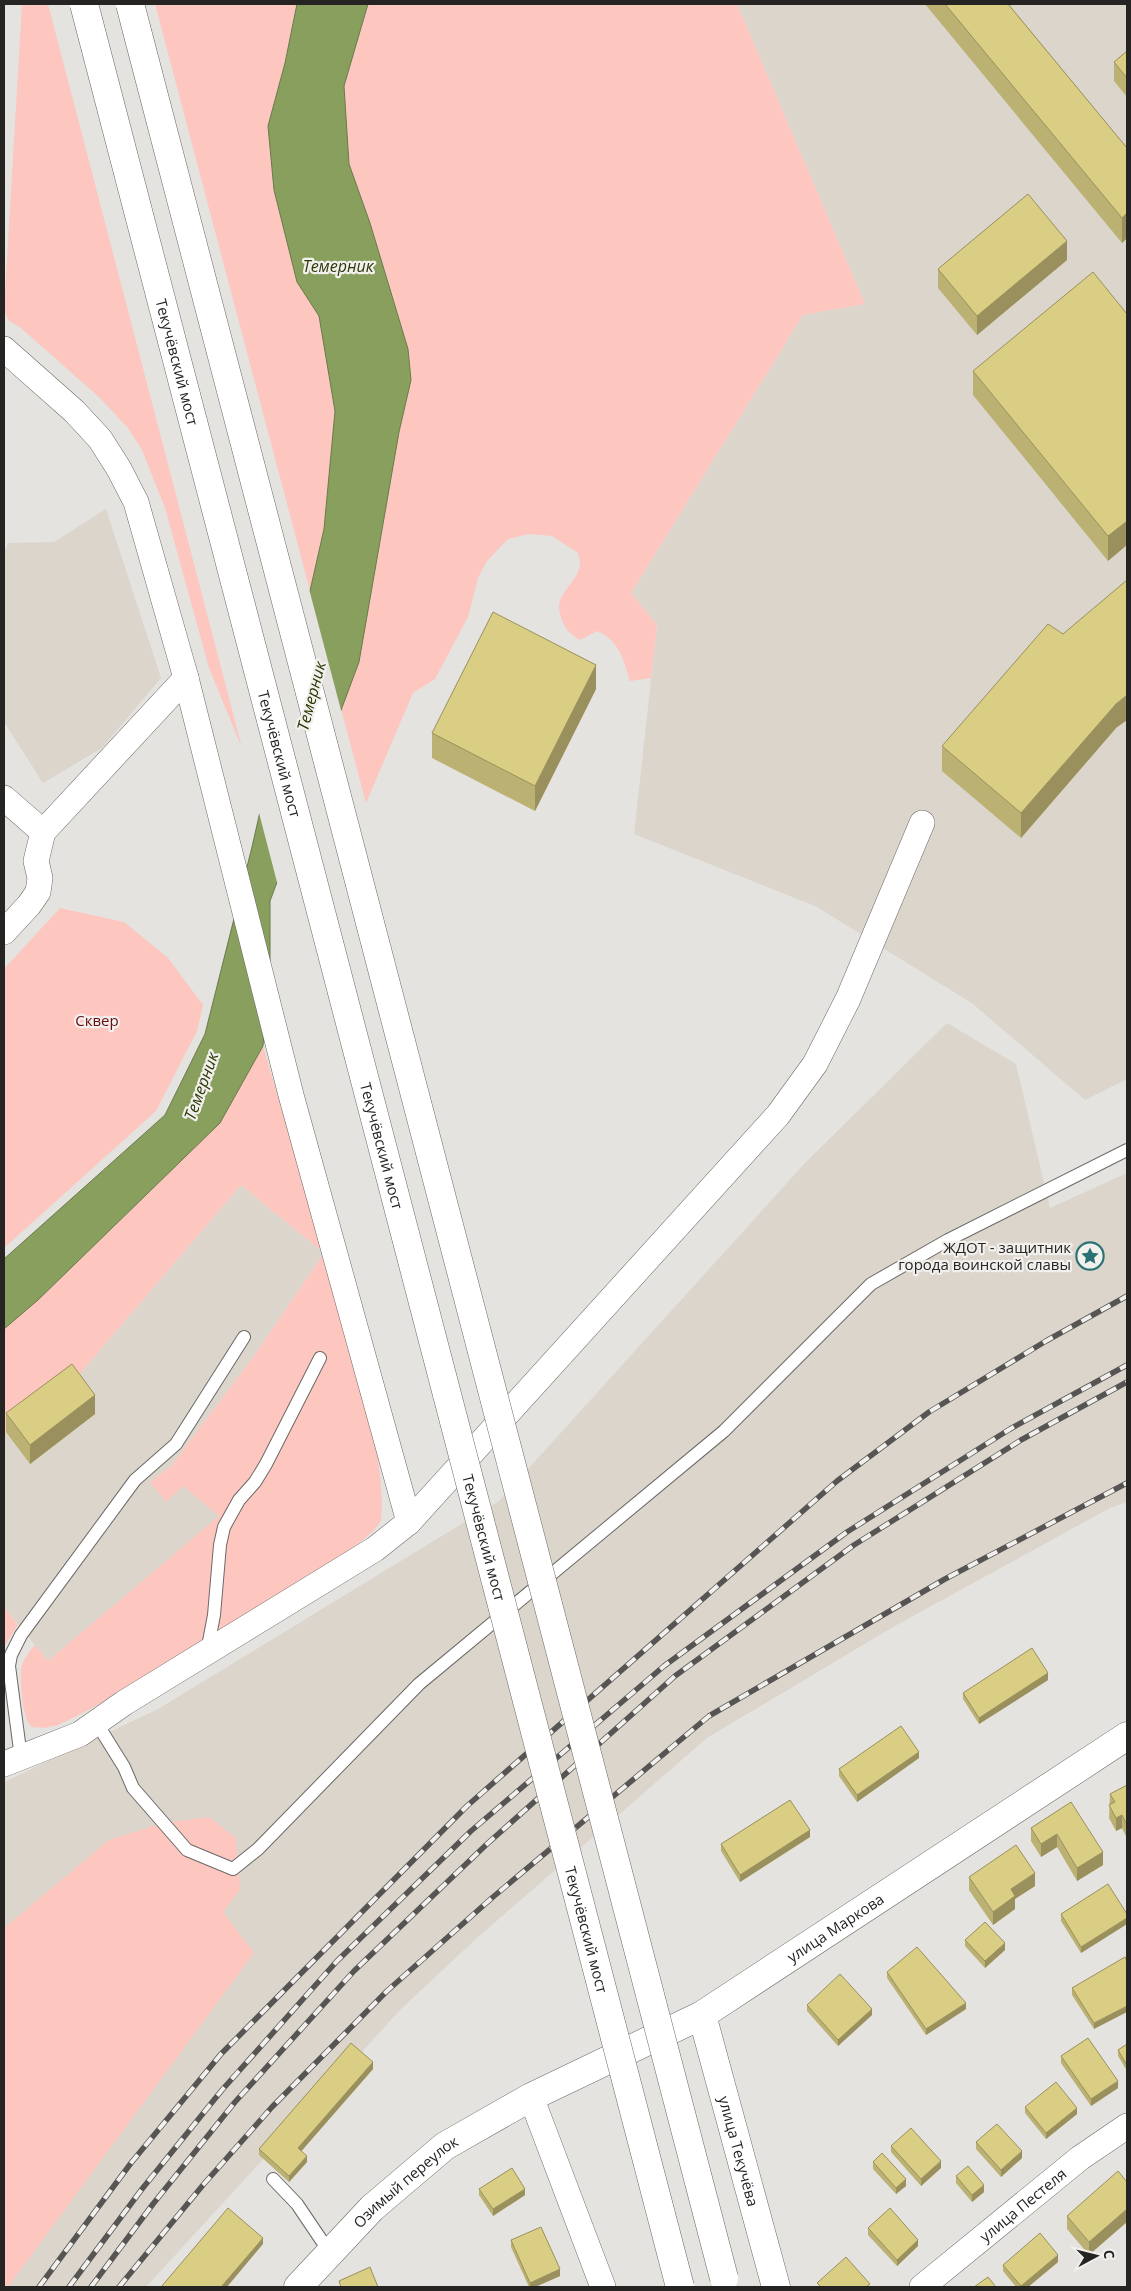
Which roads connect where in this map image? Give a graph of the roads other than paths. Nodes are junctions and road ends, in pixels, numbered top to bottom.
1 (84, 4) edge
2 (130, 4) edge
3 (4, 349) edge
4 (186, 678) junction
5 (4, 798) edge
6 (922, 823) dead end
7 (43, 832) junction
8 (4, 932) edge
9 (1127, 1150) edge
10 (244, 1337) dead end
11 (320, 1358) dead end
12 (410, 1522) junction
13 (207, 1652) junction
14 (96, 1722) junction
15 (1127, 1736) edge
16 (12, 1761) edge
17 (702, 2014) junction
18 (531, 2096) junction
19 (1127, 2126) edge
20 (273, 2179) dead end
21 (330, 2253) junction
22 (724, 2278) dead end
23 (301, 2286) edge
24 (603, 2287) edge
25 (680, 2287) edge
26 (776, 2287) edge
27 (922, 2287) edge

1 - 25 main road, Текучёвский мост, bridge
2 - 22 main road, bridge
3 - 4 street
4 - 7 street
4 - 12 street
5 - 7 street
6 - 12 street
7 - 8 street
9 - 14 lane
10 - 16 lane
11 - 13 lane
12 - 13 street
13 - 14 street
14 - 16 street
15 - 17 main road, улица Маркова
17 - 18 main road, улица Маркова
17 - 26 main road, улица Текучёва
18 - 21 main road, Озимый переулок
18 - 24 street
19 - 27 street, улица Пестеля
20 - 21 lane
21 - 23 main road, Озимый переулок

